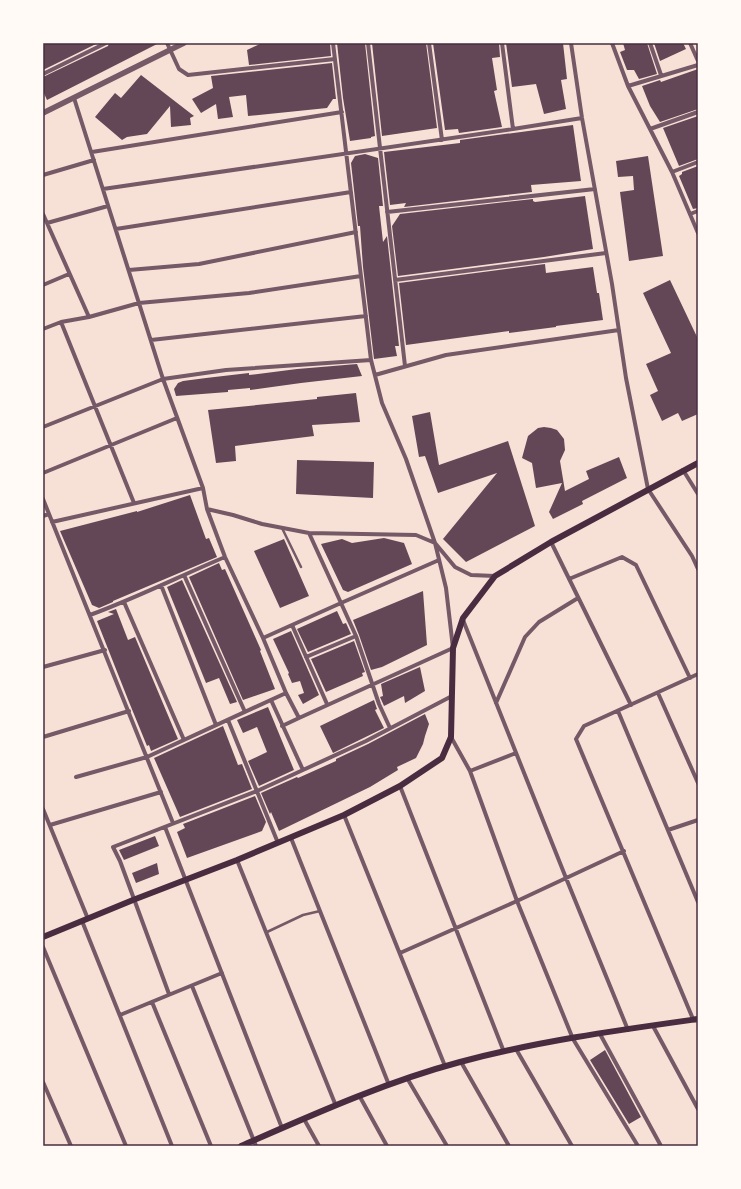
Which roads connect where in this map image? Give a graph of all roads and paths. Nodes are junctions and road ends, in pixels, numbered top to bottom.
1 (106, 43) edge
2 (167, 43) edge
3 (184, 43) edge
4 (334, 43) edge
5 (368, 43) edge
6 (429, 43) edge
7 (502, 43) edge
8 (571, 43) edge
9 (612, 43) edge
10 (650, 43) edge
11 (690, 43) edge
12 (170, 50) junction
13 (336, 59) junction
14 (698, 61) edge
15 (698, 65) edge
16 (43, 74) edge
17 (661, 75) junction
18 (628, 86) junction
19 (74, 98) junction
20 (342, 112) junction
21 (698, 112) edge
22 (43, 113) edge
23 (582, 118) junction
24 (650, 128) junction
25 (513, 129) junction
26 (442, 140) junction
27 (380, 149) junction
28 (92, 152) junction
29 (347, 154) junction
30 (94, 160) junction
31 (698, 162) edge
32 (672, 172) junction
33 (43, 175) edge
34 (103, 189) junction
35 (595, 189) junction
36 (351, 192) junction
37 (108, 206) junction
38 (698, 211) edge
39 (387, 212) junction
40 (43, 214) edge
41 (690, 214) junction
42 (47, 223) junction
43 (116, 229) junction
44 (356, 232) junction
45 (698, 233) edge
46 (606, 253) junction
47 (129, 270) junction
48 (69, 274) junction
49 (361, 276) junction
50 (395, 280) junction
51 (43, 285) edge
52 (139, 303) junction
53 (366, 316) junction
54 (89, 317) junction
55 (61, 322) junction
56 (43, 329) edge
57 (619, 330) junction
58 (151, 340) junction
59 (371, 360) junction
60 (405, 366) junction
61 (375, 375) junction
62 (163, 379) junction
63 (94, 406) junction
64 (177, 418) junction
65 (43, 426) edge
66 (111, 445) junction
67 (698, 463) edge
68 (683, 470) junction
69 (43, 473) edge
70 (203, 488) junction
71 (648, 489) junction
72 (698, 494) edge
73 (43, 499) edge
74 (134, 504) junction
75 (207, 509) junction
76 (49, 514) junction
77 (43, 516) edge
78 (52, 522) junction
79 (282, 528) junction
80 (309, 533) junction
81 (550, 542) junction
82 (435, 544) junction
83 (225, 557) junction
84 (439, 560) junction
85 (301, 567) dead end
86 (698, 569) edge
87 (184, 575) junction
88 (495, 576) junction
89 (569, 579) junction
90 (160, 585) junction
91 (578, 598) junction
92 (124, 602) junction
93 (341, 603) junction
94 (90, 614) junction
95 (462, 618) junction
96 (292, 625) junction
97 (356, 636) junction
98 (263, 638) junction
99 (454, 648) junction
100 (105, 650) junction
101 (306, 657) junction
102 (43, 666) edge
103 (698, 674) edge
104 (690, 678) junction
105 (373, 684) junction
106 (286, 693) junction
107 (658, 693) junction
108 (452, 696) junction
109 (270, 700) junction
110 (496, 703) junction
111 (327, 704) junction
112 (631, 705) junction
113 (618, 711) junction
114 (129, 712) junction
115 (245, 712) junction
116 (299, 718) junction
117 (228, 720) junction
118 (216, 725) junction
119 (282, 726) junction
120 (390, 728) junction
121 (43, 737) edge
122 (451, 737) junction
123 (184, 740) junction
124 (516, 753) junction
125 (147, 757) junction
126 (303, 770) junction
127 (470, 771) junction
128 (76, 777) dead end
129 (698, 783) edge
130 (400, 786) junction
131 (257, 791) junction
132 (161, 792) junction
133 (43, 810) edge
134 (344, 815) junction
135 (698, 820) edge
136 (173, 823) junction
137 (50, 826) junction
138 (165, 827) junction
139 (668, 830) junction
140 (291, 838) junction
141 (278, 843) junction
142 (624, 851) junction
143 (237, 860) junction
144 (566, 878) junction
145 (187, 880) junction
146 (133, 900) junction
147 (517, 901) junction
148 (698, 902) edge
149 (320, 912) junction
150 (88, 919) junction
151 (82, 921) junction
152 (456, 928) junction
153 (266, 932) junction
154 (43, 937) edge
155 (43, 947) edge
156 (400, 953) junction
157 (222, 973) junction
158 (192, 986) junction
159 (169, 994) junction
160 (152, 1002) junction
161 (120, 1015) junction
162 (696, 1019) edge
163 (653, 1026) junction
164 (628, 1030) junction
165 (600, 1034) junction
166 (573, 1039) junction
167 (516, 1049) junction
168 (504, 1052) junction
169 (461, 1062) junction
170 (445, 1066) junction
171 (407, 1078) junction
172 (43, 1082) edge
173 (389, 1085) junction
174 (360, 1097) junction
175 (336, 1106) junction
176 (698, 1109) edge
177 (304, 1119) junction
178 (282, 1128) junction
179 (254, 1143) edge
180 (71, 1146) edge
181 (126, 1146) edge
182 (172, 1146) edge
183 (211, 1146) edge
184 (241, 1146) edge
185 (319, 1146) edge
186 (387, 1146) edge
187 (447, 1146) edge
188 (509, 1146) edge
189 (572, 1146) edge
190 (638, 1146) edge
191 (661, 1146) edge

1 - 16 street
2 - 12 street
3 - 12 street
4 - 13 street
5 - 27 street
6 - 26 street
7 - 25 street
8 - 23 street
9 - 18 street
10 - 17 street
11 - 14 street
12 - 13 street
12 - 19 street
13 - 20 street
15 - 17 street
17 - 18 street
18 - 24 street
19 - 22 street
19 - 28 street
20 - 28 street
20 - 29 street
21 - 24 street
23 - 25 street
23 - 35 street
24 - 32 street
25 - 26 street
26 - 27 street
27 - 29 street
27 - 39 street
28 - 30 street
29 - 34 street
29 - 36 street
30 - 33 street
30 - 34 street
31 - 32 street
32 - 41 street
34 - 37 street
35 - 39 street
35 - 46 street
36 - 43 street
36 - 44 street
37 - 42 street
37 - 43 street
38 - 41 street
39 - 50 street
40 - 42 street
41 - 45 street
42 - 48 street
43 - 47 street
44 - 47 street
44 - 49 street
46 - 50 street
46 - 57 street
47 - 52 street
48 - 51 street
48 - 54 street
49 - 52 street
49 - 53 street
50 - 60 street
52 - 54 street
52 - 58 street
53 - 58 street
53 - 59 street
54 - 55 street
55 - 56 street
55 - 63 street
57 - 60 street
57 - 71 street
58 - 62 street
59 - 61 street
59 - 62 street
60 - 61 street
61 - 82 street
62 - 63 street
62 - 64 street
63 - 65 street
63 - 66 street
64 - 66 street
64 - 70 street
66 - 69 street
66 - 74 street
67 - 68 main road
68 - 71 main road
68 - 72 street
70 - 74 street
70 - 75 street
71 - 81 main road
71 - 86 street
73 - 76 street
74 - 78 street
75 - 79 street
75 - 83 street
76 - 77 street
76 - 78 street
78 - 94 street
79 - 80 street
79 - 85 lane
80 - 82 street
80 - 93 street
81 - 88 main road
81 - 89 street
82 - 84 street
82 - 88 street
83 - 87 street
83 - 98 street
84 - 93 street
84 - 99 street
87 - 90 street
87 - 115 street
88 - 95 main road
89 - 91 street
89 - 104 street
90 - 92 street
90 - 118 street
91 - 110 street
91 - 112 street
92 - 94 street
92 - 123 street
93 - 96 street
93 - 97 street
94 - 100 street
95 - 99 main road
95 - 110 street
96 - 98 street
96 - 101 street
97 - 101 street
97 - 105 street
98 - 106 street
99 - 105 street
99 - 108 main road
100 - 102 street
100 - 114 street
101 - 111 street
103 - 104 street
104 - 107 street
105 - 111 street
105 - 120 street
106 - 109 street
106 - 116 street
107 - 112 street
107 - 129 street
108 - 120 street
108 - 122 main road
109 - 115 street
109 - 119 street
110 - 124 street
111 - 116 street
112 - 113 street
113 - 139 street
113 - 142 street
114 - 121 street
114 - 125 street
115 - 117 street
116 - 119 street
117 - 118 street
117 - 131 street
118 - 123 street
119 - 126 street
120 - 126 street
122 - 127 street
122 - 130 main road
123 - 125 street
124 - 127 street
124 - 144 street
125 - 128 street
125 - 132 street
126 - 131 street
127 - 147 street
130 - 134 main road
130 - 152 street
131 - 136 street
131 - 141 street
132 - 136 street
132 - 137 street
133 - 137 street
134 - 140 main road
134 - 156 street
135 - 139 street
136 - 138 street
137 - 150 street
138 - 145 street
138 - 146 street
139 - 148 street
140 - 141 main road
140 - 149 street
141 - 143 main road
142 - 144 street
142 - 162 street
143 - 145 main road
143 - 153 street
144 - 147 street
144 - 164 street
145 - 146 main road
145 - 157 street
146 - 150 main road
146 - 159 street
147 - 152 street
147 - 166 street
149 - 153 lane
149 - 173 street
150 - 151 main road
151 - 154 main road
151 - 161 street
152 - 156 street
152 - 168 street
153 - 175 street
155 - 181 street
156 - 170 street
157 - 158 street
157 - 178 street
158 - 159 street
158 - 179 street
159 - 160 street
160 - 161 street
160 - 183 street
161 - 182 street
162 - 163 main road
163 - 164 main road
163 - 176 street
164 - 165 main road
165 - 166 main road
165 - 191 street
166 - 167 main road
166 - 190 street
167 - 168 main road
167 - 189 street
168 - 169 main road
169 - 170 main road
169 - 188 street
170 - 171 main road
171 - 173 main road
171 - 187 street
172 - 180 street
173 - 174 main road
174 - 175 main road
174 - 186 street
175 - 177 main road
177 - 178 main road
177 - 185 street
178 - 179 main road
179 - 184 main road

